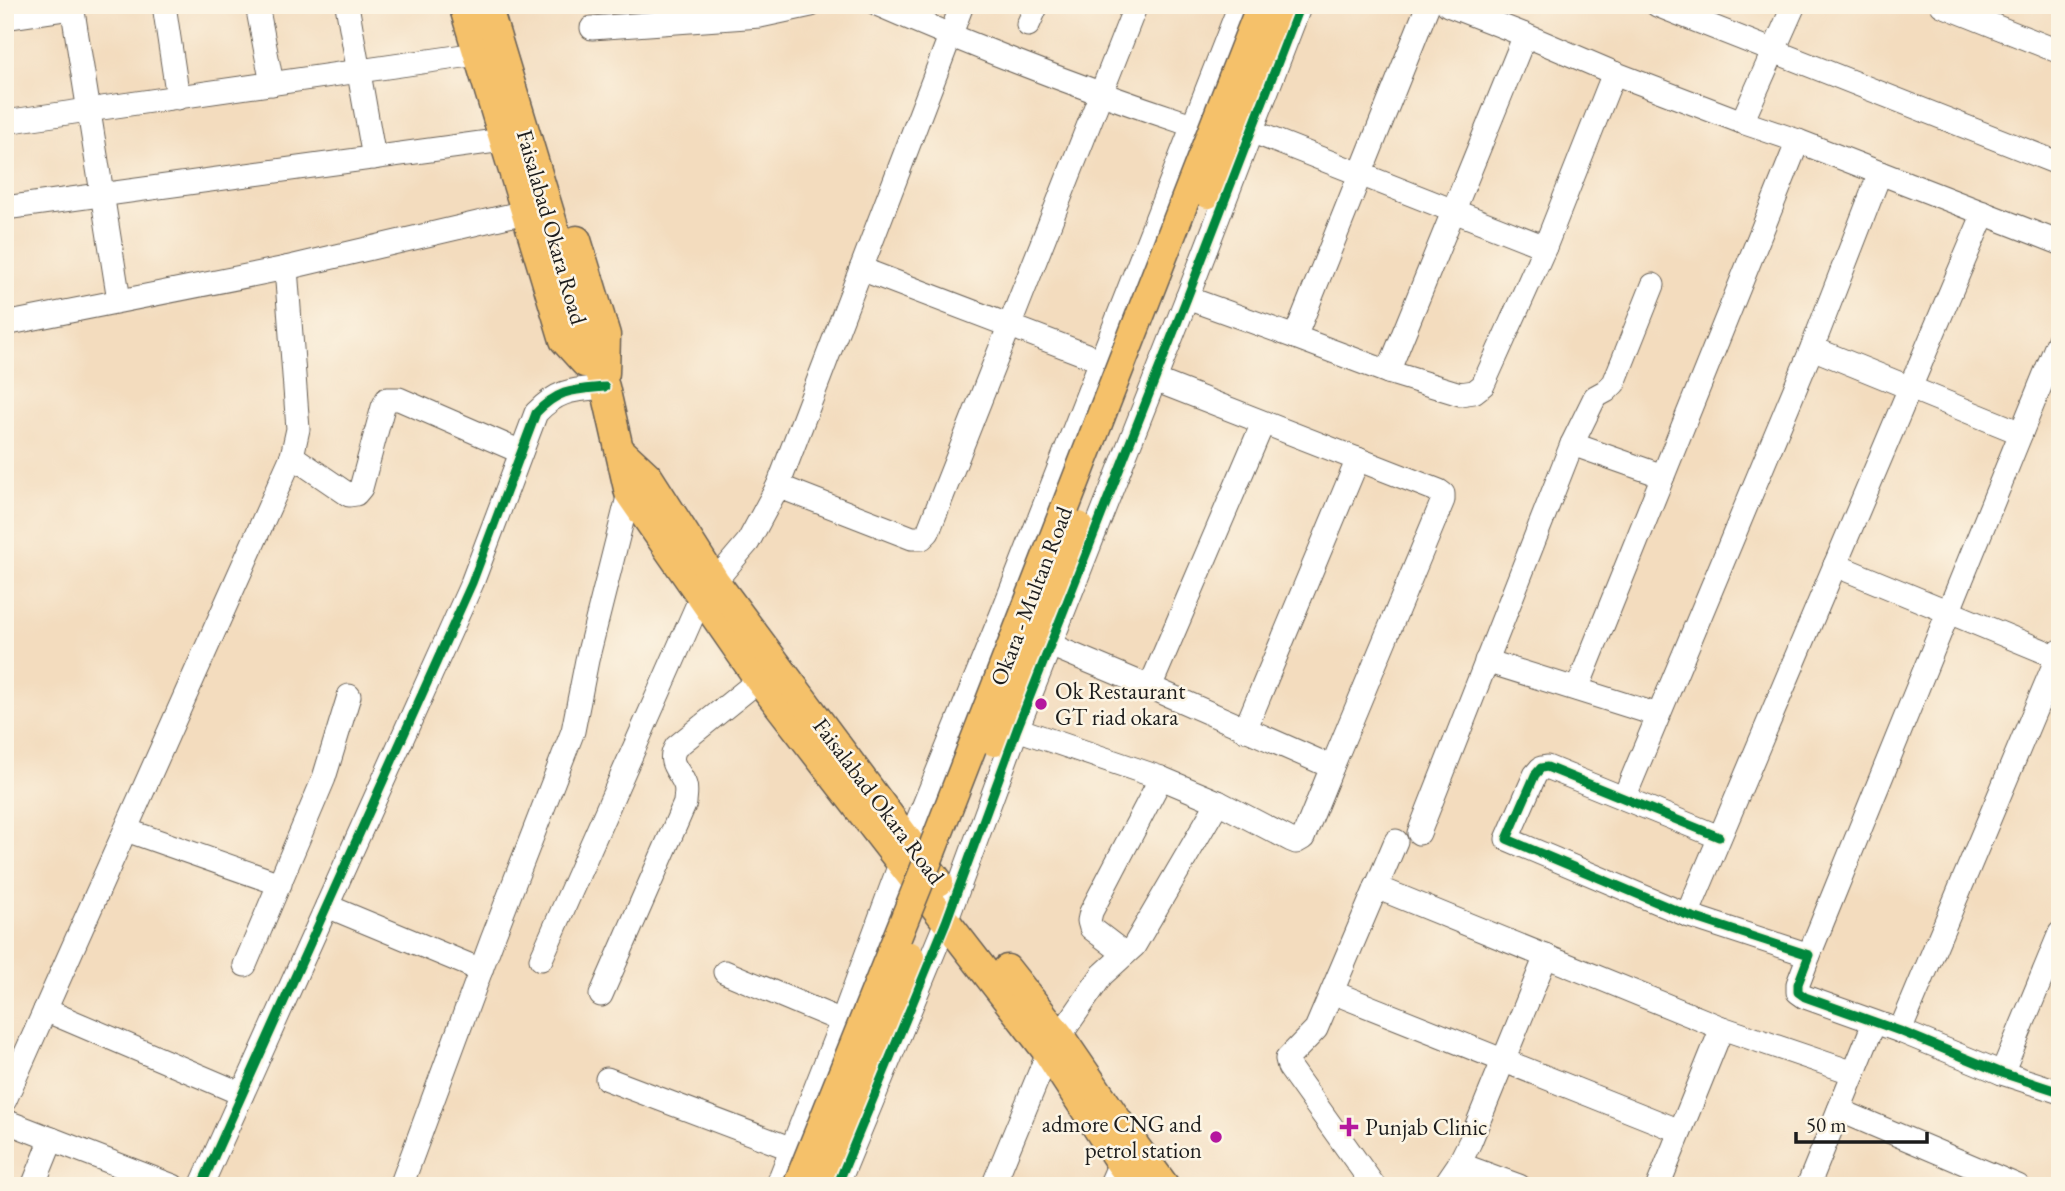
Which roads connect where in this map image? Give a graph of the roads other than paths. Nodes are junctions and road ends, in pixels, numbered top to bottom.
1 (164, 5) edge
2 (257, 5) edge
3 (347, 5) edge
4 (463, 5) edge
5 (487, 5) edge
6 (507, 5) edge
7 (811, 5) edge
8 (879, 5) edge
9 (962, 5) edge
10 (1136, 5) edge
11 (1240, 5) edge
12 (1261, 5) edge
13 (1284, 5) edge
14 (1300, 5) edge
15 (1429, 5) edge
16 (1448, 5) edge
17 (1657, 5) edge
18 (1794, 5) edge
19 (1942, 5) edge
20 (72, 6) edge
21 (713, 12) edge
22 (5, 18) edge
23 (592, 28) dead end
24 (1525, 35) junction
25 (950, 36) junction
26 (2060, 51) edge
27 (1775, 52) junction
28 (477, 54) junction
29 (360, 71) junction
30 (1614, 73) junction
31 (272, 84) junction
32 (1102, 95) junction
33 (178, 98) junction
34 (89, 111) junction
35 (5, 122) edge
36 (1742, 122) junction
37 (1192, 125) junction
38 (1251, 131) junction
39 (503, 140) junction
40 (1798, 141) junction
41 (374, 158) junction
42 (2060, 164) edge
43 (1880, 173) junction
44 (1360, 175) junction
45 (102, 194) junction
46 (5, 208) edge
47 (1453, 211) junction
48 (525, 212) junction
49 (1984, 213) junction
50 (2060, 243) edge
51 (1545, 247) junction
52 (286, 268) junction
53 (861, 269) junction
54 (1653, 285) dead end
55 (1187, 298) junction
56 (118, 300) junction
57 (5, 324) edge
58 (1010, 326) junction
59 (1295, 337) junction
60 (2060, 337) edge
61 (1812, 348) junction
62 (1101, 360) junction
63 (1388, 372) junction
64 (1155, 380) junction
65 (605, 387) junction
66 (1909, 388) junction
67 (1264, 422) junction
68 (2021, 433) junction
69 (1572, 444) junction
70 (619, 449) junction
71 (521, 452) junction
72 (292, 456) junction
73 (1358, 459) junction
74 (1663, 476) junction
75 (778, 486) junction
76 (629, 493) junction
77 (1835, 565) junction
78 (708, 589) junction
79 (1949, 611) junction
80 (1050, 645) junction
81 (2059, 655) edge
82 (1486, 661) junction
83 (760, 680) junction
84 (1150, 687) junction
85 (1577, 689) junction
86 (349, 696) dead end
87 (1658, 715) junction
88 (1017, 729) junction
89 (1245, 730) junction
90 (1332, 767) junction
91 (1161, 778) junction
92 (1624, 798) junction
93 (1218, 802) junction
94 (126, 830) junction
95 (1419, 833) dead end
96 (1719, 837) junction
97 (1396, 841) dead end
98 (905, 854) junction
99 (280, 884) junction
100 (1376, 887) junction
101 (327, 906) junction
102 (950, 912) junction
103 (1687, 915) junction
104 (2060, 933) edge
105 (1125, 954) junction
106 (1809, 955) junction
107 (1546, 956) junction
108 (541, 959) dead end
109 (245, 965) dead end
110 (481, 971) junction
111 (725, 972) dead end
112 (1332, 992) junction
113 (601, 995) dead end
114 (46, 1010) junction
115 (842, 1021) junction
116 (1874, 1023) junction
117 (1722, 1028) junction
118 (1900, 1031) junction
119 (1054, 1044) junction
120 (1504, 1060) junction
121 (1853, 1073) junction
122 (2001, 1073) junction
123 (607, 1079) dead end
124 (2060, 1092) edge
125 (242, 1094) junction
126 (5, 1100) edge
127 (1839, 1110) junction
128 (5, 1121) edge
129 (1680, 1131) junction
130 (52, 1139) junction
131 (792, 1149) junction
132 (1459, 1164) junction
133 (1115, 1174) edge
134 (132, 1179) edge
135 (2004, 1183) edge
136 (33, 1186) edge
137 (173, 1186) edge
138 (201, 1186) edge
139 (401, 1186) edge
140 (777, 1186) edge
141 (797, 1186) edge
142 (820, 1186) edge
143 (837, 1186) edge
144 (993, 1186) edge
145 (1137, 1186) edge
146 (1165, 1186) edge
147 (1374, 1186) edge
148 (1444, 1186) edge
149 (1519, 1186) edge
150 (1658, 1186) edge
151 (1808, 1186) edge

1 - 33 street
2 - 31 street
3 - 29 street
4 - 28 main road
5 - 65 main road, Faisalabad Okara Road
6 - 65 main road
7 - 21 street
8 - 25 street
9 - 25 street
10 - 32 street
11 - 37 street
12 - 141 main road, Okara - Multan Road, bridge
13 - 142 main road, Okara - Multan Road, bridge
14 - 38 street
15 - 44 street
16 - 24 street
17 - 27 street
18 - 27 street
19 - 26 street
20 - 22 street
20 - 34 street
21 - 23 street
24 - 30 street
24 - 47 street
25 - 32 street
25 - 53 street
27 - 36 street
27 - 42 street
28 - 29 street
28 - 39 main road
29 - 31 street
29 - 41 street
30 - 36 street
30 - 51 street
31 - 33 street
32 - 37 street
32 - 58 street
33 - 34 street
34 - 35 street
34 - 45 street
36 - 40 street
37 - 62 street
38 - 44 street
38 - 55 street
39 - 41 street
39 - 48 main road
40 - 43 street
40 - 74 street
41 - 45 street
43 - 49 street
43 - 61 street
44 - 47 street
44 - 59 street
45 - 46 street
45 - 56 street
47 - 51 street
47 - 63 street
48 - 52 street
48 - 65 main road
49 - 50 street
49 - 66 street
51 - 63 street
52 - 56 street
52 - 72 street
53 - 58 street
53 - 75 street
54 - 69 street
55 - 59 street
55 - 64 street
56 - 57 street
58 - 62 street
58 - 75 street
59 - 63 street
60 - 68 street
61 - 66 street
61 - 87 street
62 - 98 street
64 - 67 street
64 - 80 street
65 - 70 main road, Faisalabad Okara Road
65 - 71 street
66 - 68 street
66 - 77 street
67 - 73 street
67 - 84 street
68 - 79 street
69 - 74 street
69 - 82 street
70 - 76 main road, Faisalabad Okara Road
70 - 78 main road, Faisalabad Okara Road
71 - 72 street
71 - 101 street
72 - 94 street
73 - 89 street
73 - 90 street
74 - 85 street
75 - 78 street
76 - 78 main road, Faisalabad Okara Road
76 - 110 street
77 - 79 street
77 - 96 street
78 - 83 main road, Faisalabad Okara Road
78 - 98 main road, Faisalabad Okara Road
78 - 108 street
79 - 81 street
79 - 106 street
80 - 84 street
80 - 88 street
81 - 118 street
82 - 85 street
82 - 95 street
83 - 98 main road, Faisalabad Okara Road
83 - 113 street
84 - 89 street
85 - 87 street
86 - 99 street
87 - 92 street
88 - 91 street
88 - 102 street
89 - 90 street
90 - 93 street
91 - 93 street
91 - 105 street
92 - 96 street
92 - 103 street
93 - 105 street
94 - 99 street
94 - 114 street
96 - 103 street
97 - 100 street
98 - 102 main road, Faisalabad Okara Road
98 - 115 street
99 - 109 street
100 - 107 street
100 - 112 street
101 - 110 street
101 - 125 street
102 - 119 main road, Faisalabad Okara Road
102 - 143 street
103 - 106 street
104 - 122 street
105 - 119 street
106 - 116 street
107 - 117 street
107 - 120 street
110 - 139 street
111 - 115 street
112 - 120 street
112 - 147 street
114 - 125 street
114 - 126 street
115 - 131 street
116 - 118 street
116 - 121 street
117 - 121 street
117 - 129 street
118 - 122 street
119 - 133 main road, Faisalabad Okara Road
119 - 144 street
119 - 146 main road, Faisalabad Okara Road
120 - 129 street
120 - 132 street
121 - 127 street
122 - 124 street
123 - 131 street
125 - 138 street
127 - 135 street
127 - 151 street
128 - 130 street
129 - 150 street
130 - 134 street
130 - 136 street
131 - 140 street
132 - 148 street
132 - 149 street
133 - 145 main road, Faisalabad Okara Road
134 - 137 street

